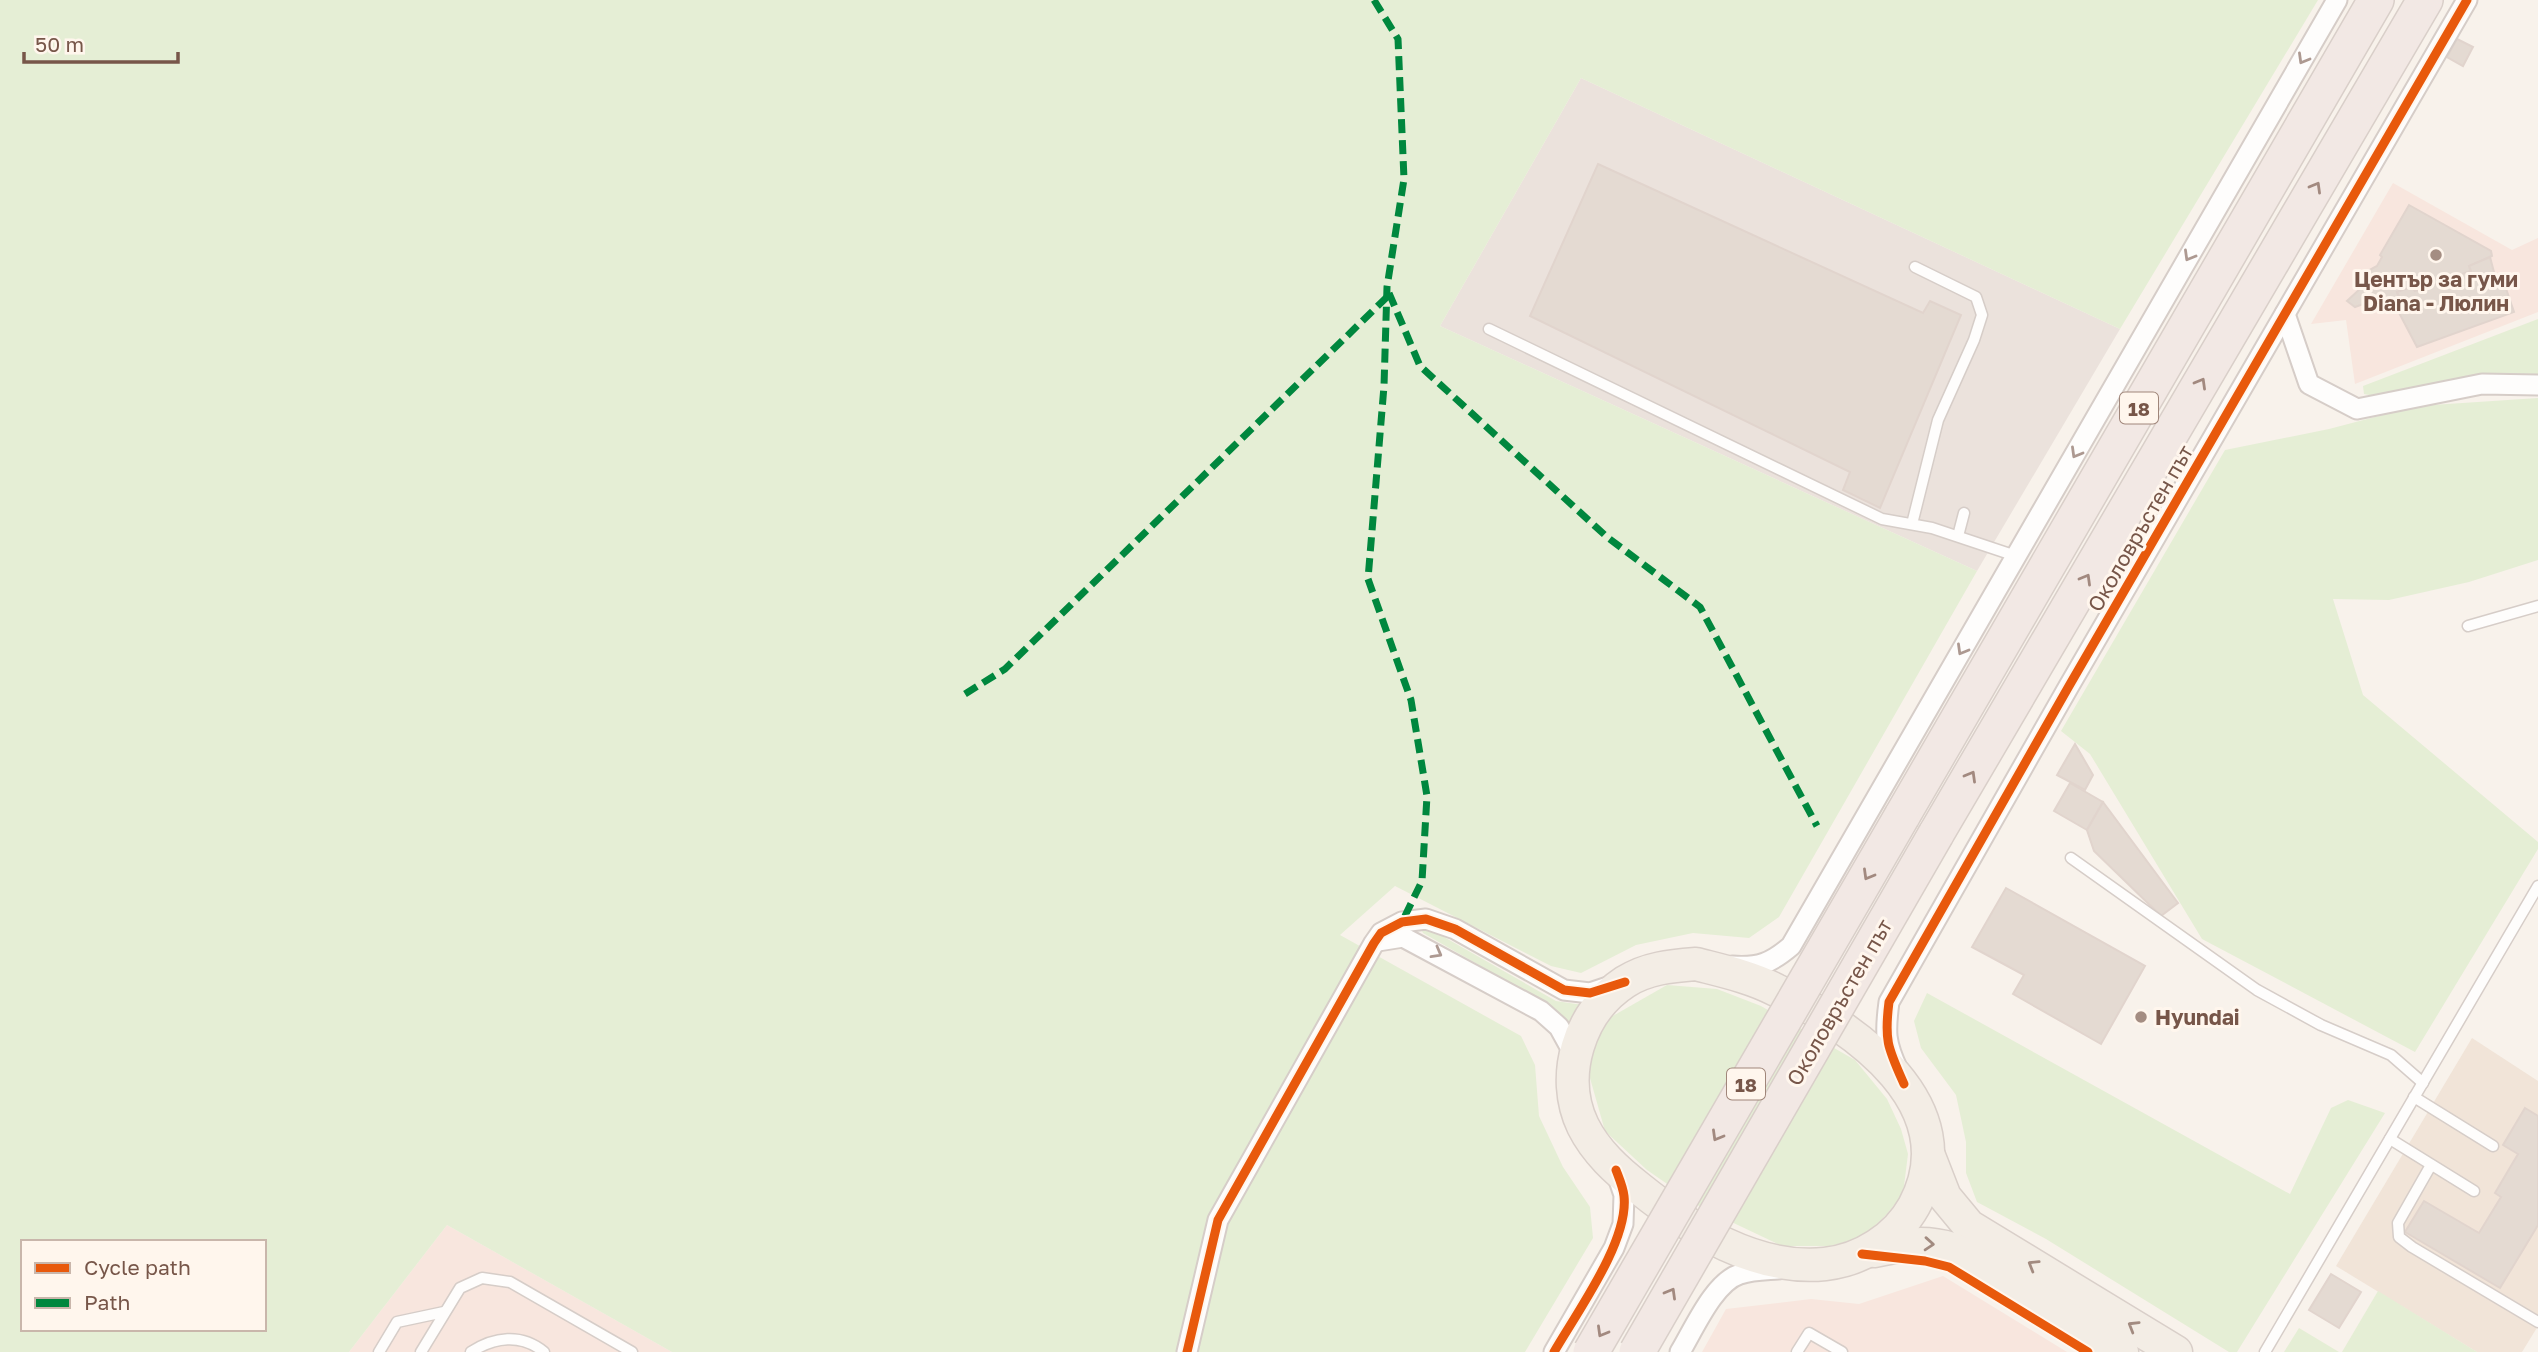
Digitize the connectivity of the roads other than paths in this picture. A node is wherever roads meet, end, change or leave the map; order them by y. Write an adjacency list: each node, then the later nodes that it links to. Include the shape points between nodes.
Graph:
1 (2337, 0): 12 (street, one-way to 12)
2 (2376, 0): 41 (highway, Околовръстен път / 18, one-way to 41, bridge)
3 (2425, 0): 42 (highway, Околовръстен път / 18, one-way to 3, bridge)
4 (2467, 0): 6 (street, Околовръстен път)
5 (1915, 267): 10 (lane, via 1976,297 1982,315 1938,420)
6 (2285, 314): 8 (street, via 2309,384 2357,409 2482,384); 22 (street, Околовръстен път, via 1889,1002 1885,1031)
7 (1489, 329): 10 (lane, via 1882,519)
8 (2538, 385)
9 (1964, 513): 11 (lane)
10 (1912, 524): 11 (lane)
11 (1958, 536): 12 (lane)
12 (2016, 556): 18 (street, one-way to 18, via 1791,946 1773,961 1744,967)
13 (2538, 606): 14 (lane)
14 (2468, 626)
15 (2071, 858): 21 (lane, via 2257,990 2321,1025 2391,1055)
16 (2538, 886): 21 (lane)
17 (1374, 943): 19 (street, via 1381,933 1402,922 1426,919 1455,929 1564,990 1590,993); 20 (street, one-way to 20, via 1404,937 1541,1010 1559,1027); 39 (street, via 1218,1220)
18 (1696, 964): 19 (main road, via 1657,967); 22 (main road, via 1738,975 1797,1000 1844,1029)
19 (1625, 982): 20 (main road, via 1597,1008)
20 (1575, 1056): 28 (main road, via 1575,1102 1583,1125)
21 (2423, 1083): 23 (lane)
22 (1904, 1084): 26 (main road, via 1925,1126)
23 (2414, 1097): 24 (lane); 25 (lane)
24 (2390, 1139): 27 (lane); 48 (lane)
25 (2493, 1146)
26 (1929, 1156): 30 (main road, via 1925,1184 1900,1227); 47 (main road, one-way to 26, via 1969,1226 1945,1197)
27 (2431, 1165): 29 (lane); 33 (lane, via 2398,1223 2399,1237)
28 (1616, 1170): 31 (main road, via 1695,1229 1756,1256); 40 (street, via 1624,1195 1623,1224)
29 (2474, 1191)
30 (1862, 1254): 31 (main road); 46 (main road, one-way to 46, via 1912,1244 1954,1248)
31 (1806, 1266): 43 (street, via 1750,1272 1728,1280)
32 (444, 1312): 34 (lane, via 397,1322); 35 (lane); 38 (lane, via 460,1288 482,1278 510,1282)
33 (2538, 1322)
34 (379, 1352)
35 (421, 1352)
36 (471, 1352): 37 (lane, via 502,1339 523,1340)
37 (544, 1352)
38 (632, 1352)
39 (1187, 1352)
40 (1554, 1352)
41 (1591, 1352)
42 (1636, 1352)
43 (1681, 1352)
44 (1797, 1352): 45 (lane, via 1809,1333)
45 (1842, 1352)
46 (2122, 1352)
47 (2176, 1352)
48 (2265, 1352)

